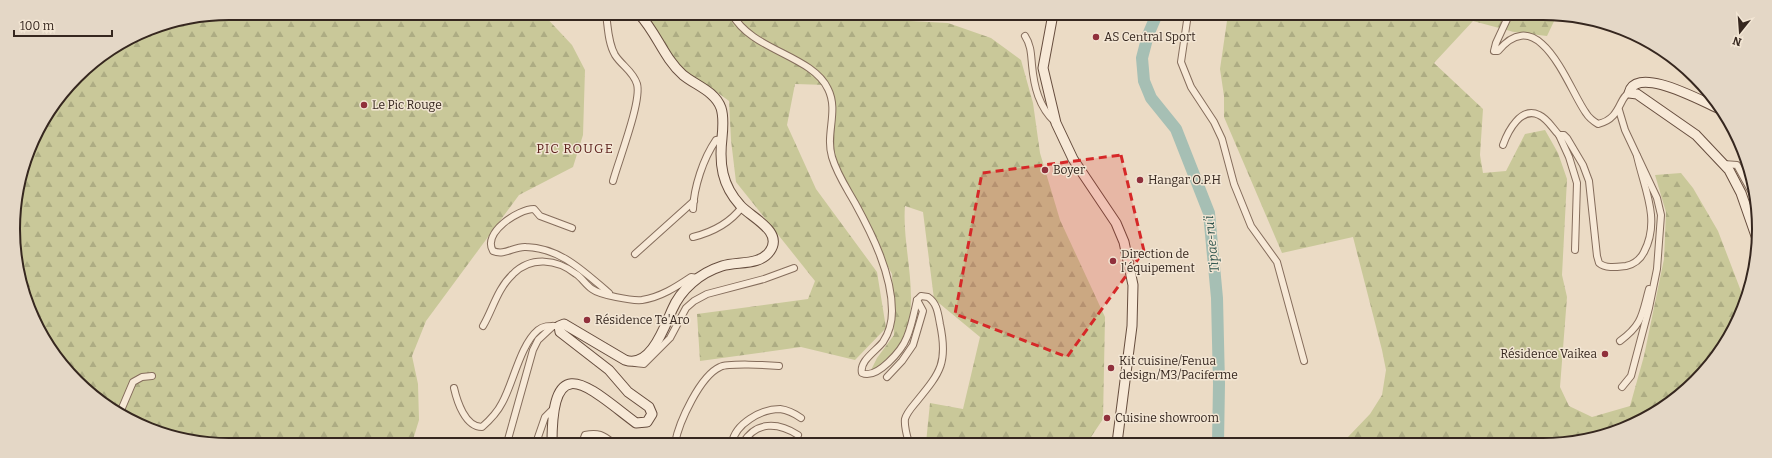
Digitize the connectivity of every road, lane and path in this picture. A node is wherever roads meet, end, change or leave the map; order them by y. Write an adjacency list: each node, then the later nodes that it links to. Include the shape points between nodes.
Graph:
1 (607, 20): 17 (street, via 615,55 633,75 638,87 631,120)
2 (644, 20): 13 (street, via 670,61 684,76 714,97 721,108)
3 (735, 20): 31 (street, via 749,34 811,71 823,81 831,95 831,155 836,172 876,247 884,268 892,308 892,321 888,331 883,341 864,362 862,373 871,374 878,371 898,352 907,338)
4 (1052, 20): 11 (street, via 1042,68)
5 (1187, 20): 36 (street, via 1181,62 1191,87 1222,139 1234,184 1251,226 1277,262)
6 (1507, 20): 10 (street, via 1494,51 1498,51 1516,36 1524,34 1537,38 1560,62 1581,105 1592,120 1598,124 1604,122)
7 (1025, 36): 11 (street, via 1030,44 1038,98 1045,112)
8 (1629, 93): 9 (street, via 1635,83 1652,82); 10 (street); 16 (street, via 1637,94 1696,135)
9 (1711, 105)
10 (1619, 110): 15 (street, via 1620,119)
11 (1056, 123): 55 (street, via 1073,159 1116,223 1124,242 1133,285 1134,304)
12 (1559, 135): 14 (street, via 1538,114 1530,113 1517,121 1507,133); 15 (street, via 1567,138 1589,181 1597,256 1599,263 1605,266 1634,264 1649,243 1651,212); 26 (street, via 1569,157 1576,183)
13 (722, 138): 19 (street, via 712,145 700,175); 20 (street, via 722,170 730,191)
14 (1503, 145)
15 (1637, 156): 25 (street, via 1657,198 1661,214)
16 (1724, 164): 18 (street, via 1737,166); 22 (street, via 1738,187)
17 (612, 181)
18 (1747, 183)
19 (694, 201): 21 (street); 27 (street)
20 (742, 207): 24 (street, via 736,215 718,228); 29 (street, via 770,232 773,246 769,252 753,261 723,266)
21 (693, 209)
22 (1752, 225)
23 (572, 228): 30 (street, via 540,216 534,209 529,209 503,223 490,244 493,251 498,253 525,247 550,250 578,266)
24 (694, 237)
25 (1660, 243): 34 (street, via 1657,246 1641,318 1635,330); 40 (street, via 1639,348 1631,376)
26 (1575, 250)
27 (635, 254)
28 (794, 268): 35 (street, via 707,294 694,301 686,308 670,338 655,355 644,364)
29 (698, 278): 30 (street, via 691,277 669,292 642,300 623,299); 35 (street, via 678,298 655,345 639,361)
30 (611, 295): 32 (street, via 592,289 577,274 544,260 525,265 511,276 493,303)
31 (917, 300): 39 (street, via 923,311 913,346); 54 (street, via 921,296 928,296 936,305 944,351 938,375 905,419)
32 (483, 326)
33 (556, 326): 35 (street, via 564,324); 41 (street, via 537,330 528,343 503,402 494,416 482,427 473,424 462,411); 42 (street, via 560,332 609,370 628,392 649,407 652,414 647,422 636,423 598,393 575,382 566,385); 46 (street, via 538,340)
34 (1620, 341)
35 (633, 362)
36 (1304, 362)
37 (779, 366): 51 (street, via 720,366 700,387 686,412)
38 (152, 376): 43 (street, via 142,377 133,382)
39 (887, 377)
40 (1622, 387)
41 (454, 388)
42 (553, 408): 47 (street, via 545,417); 48 (street)
43 (122, 409)
44 (801, 418): 52 (street, via 787,410 765,412 742,425)
45 (798, 434): 53 (street, via 787,428 767,426 750,433)
46 (508, 438)
47 (538, 438)
48 (552, 438)
49 (584, 438): 50 (street, via 585,435 593,433)
50 (606, 438)
51 (677, 438)
52 (733, 438)
53 (746, 438)
54 (908, 438)
55 (1118, 438)

